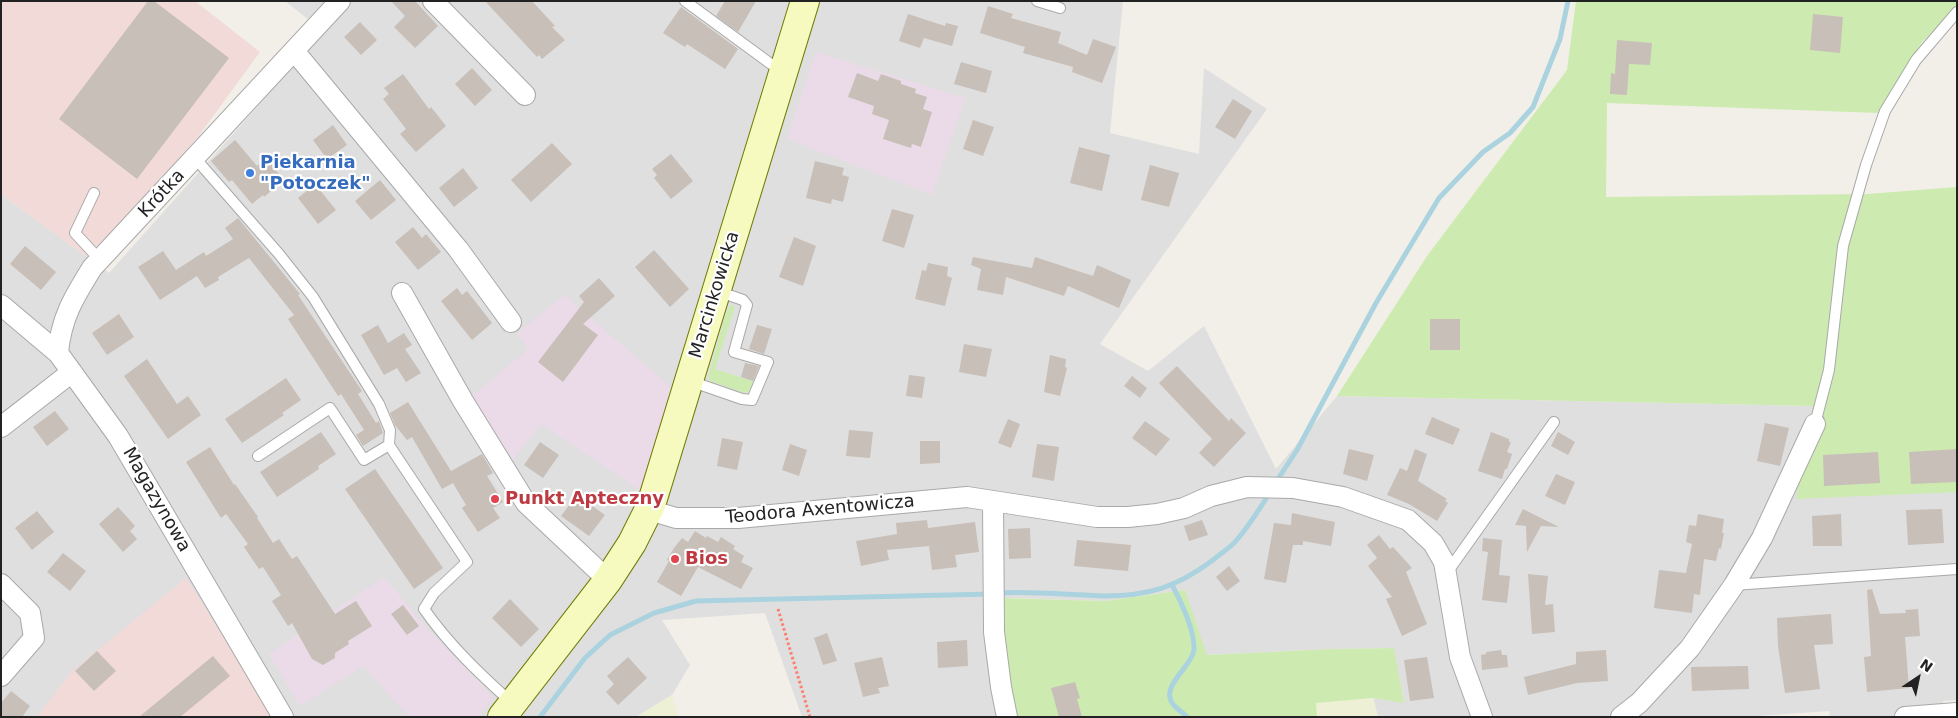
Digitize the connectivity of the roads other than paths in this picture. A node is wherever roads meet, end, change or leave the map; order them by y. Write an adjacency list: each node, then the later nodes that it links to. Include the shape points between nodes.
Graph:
1 (340, 1): 8 (street, Krótka)
2 (433, 1): 10 (street)
3 (685, 1): 9 (lane, via 771,64)
4 (805, 1): 9 (street, Marcinkowicka)
5 (1037, 1): 6 (lane)
6 (1060, 8)
7 (1957, 12): 22 (lane, via 1916,60 1885,112 1866,165 1843,246 1828,370)
8 (295, 52): 11 (street, Krótka); 17 (street, via 458,249)
9 (784, 68): 14 (street, Marcinkowicka)
10 (525, 95)
11 (195, 158): 13 (street, Krótka); 24 (lane, via 313,297 379,404 390,430)
12 (94, 193): 13 (lane, via 75,233)
13 (100, 260): 18 (street, Krótka, via 92,268 66,315)
14 (716, 291): 20 (street, Marcinkowicka); 20 (lane, via 743,300 747,305 734,352 768,362 752,400)
15 (402, 293): 30 (street, via 526,503)
16 (1, 305): 18 (street, Magazynowa)
17 (511, 322)
18 (58, 353): 19 (street, Magazynowa)
19 (72, 372): 23 (street); 36 (street, Magazynowa, via 118,436)
20 (689, 381): 27 (street, Marcinkowicka)
21 (1554, 422): 29 (lane)
22 (1814, 424): 32 (street, via 1762,538)
23 (1, 427)
24 (389, 445): 25 (lane, via 364,460 330,408); 34 (lane, via 466,562 434,593 424,609)
25 (258, 456)
26 (993, 502): 27 (street, Teodora Axentowicza, via 967,497 745,518 676,518); 29 (street, Teodora Axentowicza, via 1097,517 1128,516 1184,508 1247,486 1288,488 1343,497 1408,520 1433,543 1444,562); 37 (street, via 994,632)
27 (649, 510): 30 (street, Marcinkowicka)
28 (1957, 568): 32 (lane)
29 (1446, 574): 38 (street, Teodora Axentowicza, via 1460,657)
30 (608, 580): 34 (street, Marcinkowicka)
31 (1, 584): 33 (street, via 30,613 34,638)
32 (1734, 585): 39 (street, via 1690,648 1639,703)
33 (1, 676)
34 (507, 710)
35 (1957, 713): 40 (street)
36 (283, 717)
37 (1007, 717)
38 (1482, 717)
39 (1621, 717)
40 (1905, 717)

